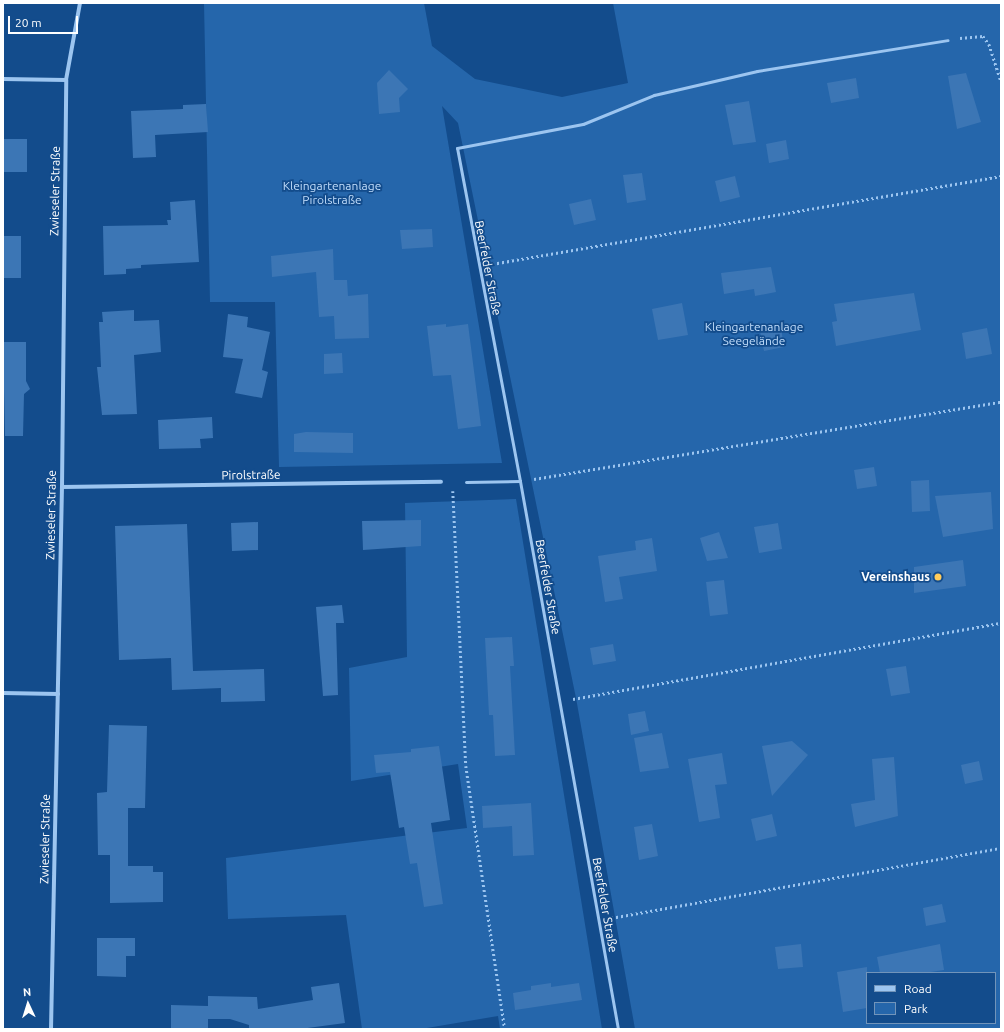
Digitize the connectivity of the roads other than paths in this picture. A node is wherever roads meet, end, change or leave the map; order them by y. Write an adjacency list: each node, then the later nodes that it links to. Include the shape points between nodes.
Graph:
1 (80, 3): 4 (street, Zwieseler Straße)
2 (948, 40): 5 (lane, Beerfelder Straße, via 757,71 654,95 583,124 457,148)
3 (3, 79): 4 (street)
4 (66, 80): 8 (street, Zwieseler Straße)
5 (520, 481): 7 (lane); 12 (lane, Beerfelder Straße)
6 (441, 482): 8 (street, Pirolstraße)
7 (466, 482)
8 (62, 487): 10 (street, Zwieseler Straße)
9 (3, 693): 10 (street)
10 (58, 694): 11 (street, Zwieseler Straße)
11 (51, 1029)
12 (618, 1029)

